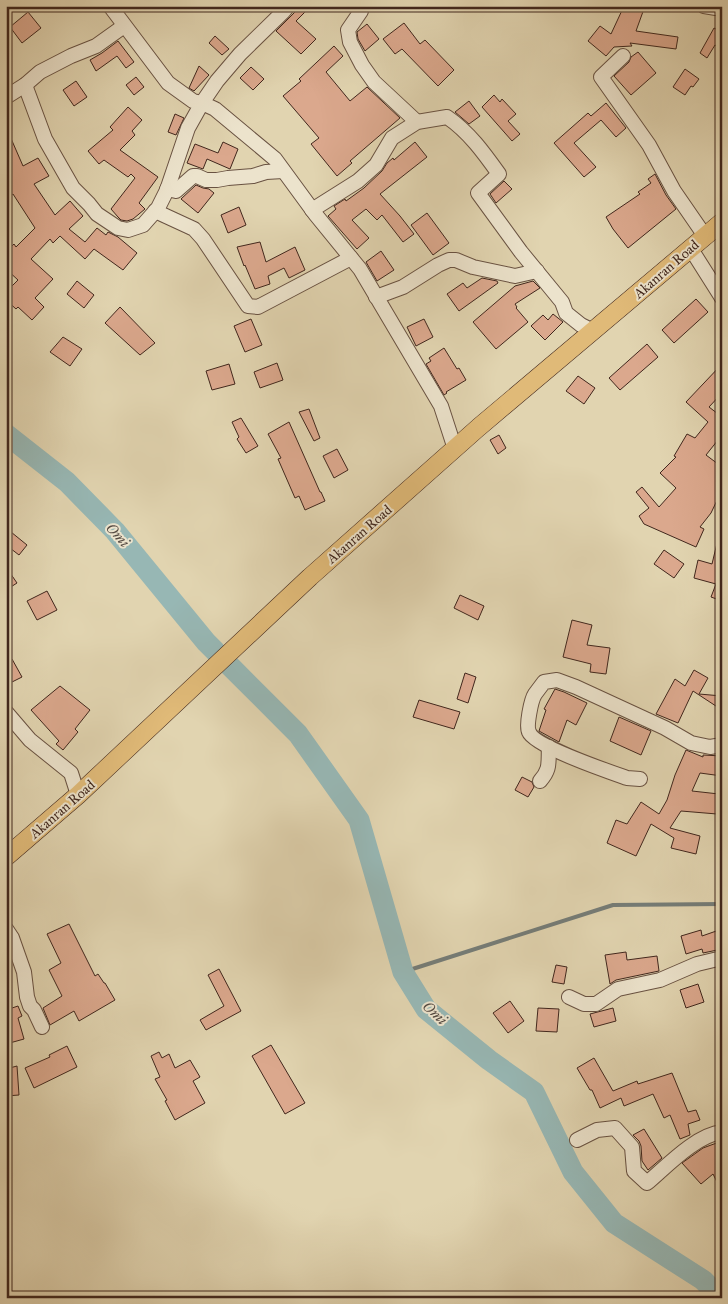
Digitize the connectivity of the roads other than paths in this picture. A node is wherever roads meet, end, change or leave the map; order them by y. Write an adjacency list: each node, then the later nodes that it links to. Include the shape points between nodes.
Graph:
1 (110, 6): 6 (street)
2 (288, 6): 10 (street, via 240,54)
3 (362, 6): 11 (street, via 348,30 350,42 374,82)
4 (704, 6): 5 (street)
5 (718, 6)
6 (124, 26): 8 (street, via 96,46 40,72); 10 (street, via 168,83)
7 (623, 56): 17 (street, via 601,77 649,145)
8 (25, 85): 9 (street); 15 (street, via 45,139 73,188 97,214 118,228 128,230 143,225)
9 (6, 98)
10 (202, 104): 12 (street, via 215,109 275,159); 13 (street, via 188,128)
11 (417, 122): 14 (street, via 392,138 376,165 364,176); 20 (street, via 447,117 480,147 499,174 478,193)
12 (284, 171): 13 (street, via 217,180 193,176 176,191); 14 (street)
13 (167, 189): 15 (street)
14 (312, 210): 19 (street)
15 (154, 211): 19 (street, via 194,229 248,306 258,307)
16 (722, 222): 17 (main road, Akanran Road)
17 (704, 236): 18 (main road, Akanran Road)
18 (691, 248): 22 (street); 23 (main road, Akanran Road)
19 (351, 258): 21 (street)
20 (537, 271): 21 (street, via 515,276 450,260 403,287); 23 (street, via 562,302 566,313)
21 (376, 297): 24 (street, via 441,406)
22 (722, 298)
23 (593, 331): 24 (main road, Akanran Road)
24 (456, 448): 30 (main road, Akanran Road, via 310,577)
25 (6, 712): 30 (street, via 30,740 71,773)
26 (722, 745): 27 (street, via 710,747 691,743 665,728 557,680 544,682 534,696 528,725 529,733)
27 (549, 747): 28 (street, via 627,778); 29 (street, via 549,764)
28 (640, 779)
29 (540, 781)
30 (78, 796): 31 (main road, Akanran Road)
31 (6, 857)
32 (6, 929): 35 (street, via 24,972 26,997)
33 (722, 958): 34 (street, via 697,964 660,980 618,989 596,1004 584,1004)
34 (569, 997)
35 (42, 1028)
36 (722, 1132): 37 (street, via 692,1145 647,1183 634,1171 632,1147 615,1128 597,1130)
37 (577, 1140)

